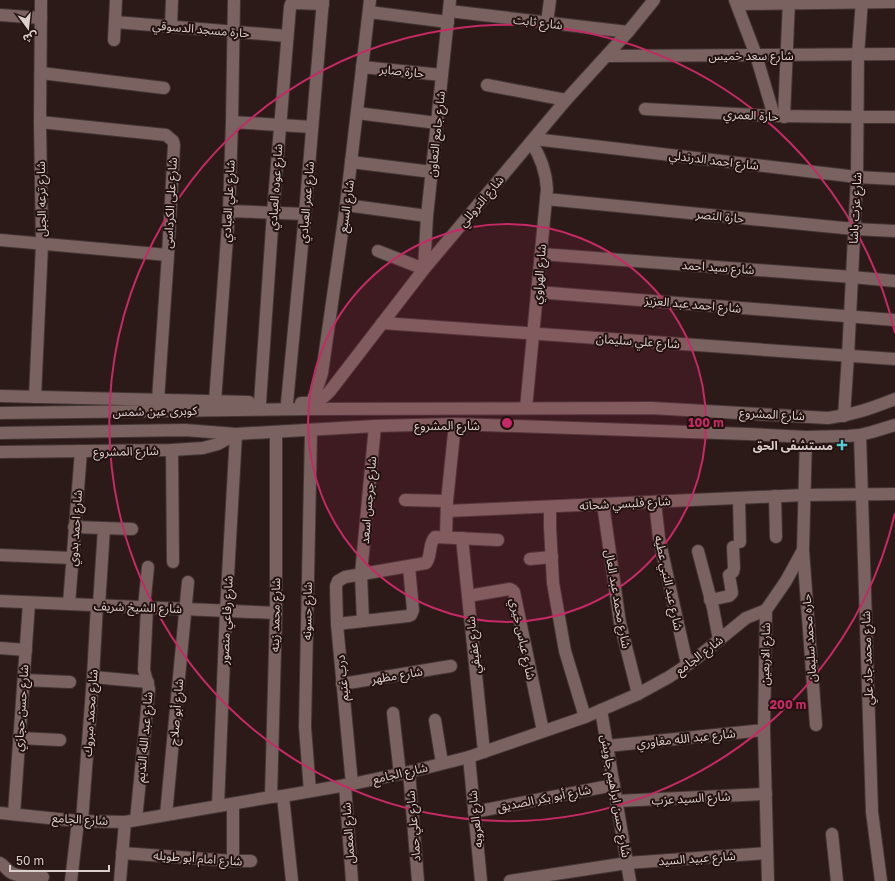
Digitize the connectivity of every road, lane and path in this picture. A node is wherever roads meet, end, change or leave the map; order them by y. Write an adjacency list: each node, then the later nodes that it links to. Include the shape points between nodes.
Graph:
1 (41, 0): 15 (street, شارع ترعه الجبل)
2 (116, 0): 16 (street)
3 (172, 0): 18 (street)
4 (234, 0): 19 (street, شارع علي العبادي)
5 (550, 0): 17 (street)
6 (654, 0): 20 (street, شارع التروللي)
7 (862, 1): 10 (street); 11 (street); 26 (street, شارع عزت باشا)
8 (323, 2): 21 (street, شارع عوده العبادي, via 291,4); 43 (street, شارع عمر العبادي)
9 (736, 2): 10 (street); 24 (street)
10 (789, 2): 25 (street)
11 (895, 2)
12 (370, 6): 13 (street, شارع ثابت); 28 (street, شارع السبع)
13 (449, 11): 17 (street, شارع ثابت); 30 (street, شارع جامع التعاون)
14 (0, 16): 15 (street)
15 (41, 18): 29 (street, شارع ترعه الجبل)
16 (115, 22): 18 (street, حارة مسجد الدسوقي); 22 (street)
17 (547, 23): 20 (street, شارع ثابت)
18 (171, 26): 19 (street, حارة مسجد الدسوقي)
19 (234, 32): 21 (street, حارة مسجد الدسوقي); 40 (street, شارع علي العبادي)
20 (628, 32): 27 (street, شارع التروللي)
21 (287, 36): 42 (street, شارع عوده العبادي)
22 (114, 40)
23 (895, 54): 26 (street, شارع سعد خميس)
24 (756, 55): 25 (street, شارع سعد خميس); 27 (street, شارع سعد خميس); 36 (street)
25 (787, 55): 26 (street, شارع سعد خميس); 36 (street)
26 (858, 55): 38 (street, شارع عزت باشا)
27 (607, 56): 33 (street, شارع التروللي)
28 (362, 67): 30 (street, حارة صابر); 35 (street, شارع السبع)
29 (40, 74): 32 (street); 39 (street, شارع ترعه الجبل)
30 (442, 75): 41 (street, شارع جامع التعاون)
31 (487, 85): 33 (street)
32 (164, 88)
33 (566, 100): 44 (street, شارع التروللي)
34 (645, 109): 36 (street, حارة العمري)
35 (357, 112): 41 (street); 45 (street, شارع السبع)
36 (779, 116): 38 (street, حارة العمري)
37 (895, 117): 38 (street, حارة العمري)
38 (857, 118): 47 (street, شارع عزت باشا)
39 (40, 122): 58 (street, شارع ترعه الجبل); 61 (street, شارع على الكرداسى, via 166,135 173,141)
40 (232, 122): 42 (street); 51 (street, شارع علي العبادي)
41 (437, 123): 46 (street, شارع جامع التعاون)
42 (280, 125): 43 (street); 52 (street, شارع عوده العبادي)
43 (312, 128): 53 (street, شارع عمر العبادي)
44 (532, 140): 47 (street, شارع احمد الدرندلي); 49 (street, شارع الهراوي, via 544,168); 62 (street, شارع التروللي)
45 (351, 162): 46 (street); 50 (street, شارع السبع)
46 (432, 172): 54 (street, شارع جامع التعاون)
47 (857, 177): 48 (street, شارع احمد الدرندلي); 55 (street, شارع عزت باشا)
48 (895, 179)
49 (546, 199): 55 (street, حارة النصر); 60 (street, شارع الهراوي)
50 (346, 205): 54 (street); 79 (street, شارع السبع, via 322,373)
51 (229, 211): 52 (street); 78 (street, شارع علي العبادي)
52 (273, 213): 53 (street); 76 (street, شارع عوده العبادي)
53 (305, 214): 77 (street, شارع عمر العبادي)
54 (427, 216): 62 (street, شارع جامع التعاون)
55 (854, 229): 56 (street, حارة النصر); 63 (street, شارع عزت باشا)
56 (895, 232)
57 (0, 240): 58 (street)
58 (42, 244): 61 (street); 73 (street, شارع ترعه الجبل)
59 (378, 251): 62 (street)
60 (541, 254): 63 (street, شارع سيد احمد); 65 (street, شارع الهراوي)
61 (168, 255): 75 (street, شارع على الكرداسى)
62 (424, 269): 68 (street, شارع التروللي)
63 (852, 277): 64 (street, شارع سيد احمد); 66 (street, شارع عزت باشا)
64 (895, 281)
65 (537, 292): 66 (street, شارع احمد عبد العزيز); 69 (street, شارع الهراوي)
66 (850, 316): 67 (street, شارع احمد عبد العزيز); 70 (street, شارع عزت باشا)
67 (895, 320)
68 (382, 323): 69 (street, شارع علي سليمان); 79 (street, شارع التروللي, via 330,391)
69 (533, 334): 70 (street, شارع علي سليمان); 80 (street, شارع الهراوي)
70 (848, 356): 71 (street, شارع علي سليمان); 82 (street, شارع عزت باشا)
71 (895, 359)
72 (0, 396): 73 (street, شارع المشروع)
73 (35, 397): 75 (street, شارع المشروع)
74 (895, 399): 82 (street, شارع المشروع)
75 (158, 400): 78 (street, شارع المشروع)
76 (260, 403): 77 (street, شارع المشروع); 78 (street, شارع المشروع)
77 (287, 403): 79 (street, شارع المشروع)
78 (217, 406): 79 (street, كوبرى عين شمس); 81 (street, كوبرى عين شمس)
79 (311, 406): 80 (street, شارع المشروع)
80 (526, 408): 82 (street, شارع المشروع, via 651,408 828,418)
81 (0, 413)
82 (844, 416)
83 (455, 424): 85 (street, شارع المشروع); 91 (street, شارع المشروع); 103 (street)
84 (895, 425): 90 (street, شارع المشروع)
85 (375, 426): 86 (street, شارع المشروع); 121 (street, شارع جرجس اسعد)
86 (311, 430): 87 (street, شارع المشروع); 163 (street, شارع حسونه, via 305,727)
87 (276, 432): 89 (street, شارع المشروع); 133 (street, شارع محمد زينه)
88 (0, 433): 89 (street, كوبرى عين شمس, via 186,430)
89 (236, 434): 92 (street, شارع المشروع, via 218,444 203,448); 132 (street, شارع رفاعي منصور)
90 (860, 435): 91 (street, شارع المشروع); 95 (street, شارع محمد جاد علي)
91 (806, 437): 97 (street, شارع الاربعين)
92 (172, 450): 94 (street, شارع المشروع); 118 (street)
93 (0, 452): 94 (street, شارع المشروع)
94 (81, 452): 105 (street, شارع احمد بدوي)
95 (863, 494): 96 (street, شارع فلبسي شحاته); 97 (street, شارع فلبسي شحاته); 193 (street, شارع محمد جاد علي, via 872,812)
96 (895, 494)
97 (804, 495): 98 (street, شارع فلبسي شحاته); 112 (street, شارع الاربعين)
98 (775, 496): 99 (street, شارع فلبسي شحاته); 109 (street)
99 (739, 498): 101 (street, شارع فلبسي شحاته); 124 (street, via 734,568 729,575 732,594)
100 (405, 500): 103 (street, شارع فلبسي شحاته)
101 (655, 502): 102 (street, شارع فلبسي شحاته); 139 (street, شارع عبد النبي عطيه, via 659,538)
102 (603, 504): 104 (street, شارع فلبسي شحاته); 146 (street, شارع محمد عبد العال, via 620,623)
103 (447, 506): 104 (street, شارع فلبسي شحاته); 108 (street)
104 (550, 507): 115 (street)
105 (74, 527): 106 (street); 116 (street, شارع احمد بدوي)
106 (104, 528): 107 (street); 128 (street, شارع محمد مبروك)
107 (132, 530)
108 (446, 537): 110 (street); 120 (street, via 432,540 426,563)
109 (776, 537)
110 (462, 538): 111 (street); 123 (street, شارع عفيفي)
111 (498, 540)
112 (802, 550): 131 (street, شارع الاربعين, via 786,581); 151 (street, حاره محمد سليمان)
113 (698, 551): 124 (street)
114 (0, 555): 116 (street)
115 (552, 556): 117 (street); 149 (street, via 553,583 565,650)
116 (72, 558): 127 (street, شارع احمد بدوي)
117 (530, 559)
118 (172, 562)
119 (148, 567): 129 (street, شارع عبد الله النديم)
120 (409, 567): 121 (street); 134 (street, via 413,610 411,615)
121 (361, 574): 134 (street, شارع جرجس اسعد); 135 (street, درب غنيم, via 338,581)
122 (188, 582): 130 (street, شارع أبو صلاح)
123 (468, 596): 153 (street, شارع عباس خيري, via 510,589 514,592); 157 (street, شارع عفيفي)
124 (710, 600): 136 (street)
125 (0, 601): 126 (street, شارع الشيخ شريف)
126 (29, 603): 127 (street, شارع الشيخ شريف); 138 (street, شارع حسن حجازي)
127 (69, 604): 128 (street, شارع الشيخ شريف)
128 (98, 605): 129 (street, شارع الشيخ شريف); 141 (street, شارع محمد مبروك)
129 (146, 607): 130 (street, شارع الشيخ شريف); 144 (street, شارع عبد الله النديم, via 144,670)
130 (186, 609): 132 (street, شارع الشيخ شريف); 172 (street, شارع أبو صلاح)
131 (766, 610): 136 (street, شارع الجامع, via 746,618); 152 (street, شارع الاربعين)
132 (226, 611): 133 (street, شارع الشيخ شريف); 168 (street, شارع رفاعي منصور)
133 (276, 613): 165 (street, شارع محمد زينه)
134 (363, 621): 135 (street)
135 (337, 624): 145 (street, درب غنيم)
136 (719, 640): 139 (street, شارع الجامع)
137 (0, 648): 138 (street)
138 (26, 650): 142 (street, شارع حسن حجازي)
139 (687, 664): 146 (street, شارع الجامع)
140 (451, 666): 145 (street, شارع مظهر)
141 (94, 677): 144 (street); 173 (street, شارع محمد مبروك)
142 (24, 680): 143 (street); 154 (street, شارع حسن حجازي)
143 (70, 682)
144 (148, 682): 174 (street, شارع عبد الله النديم)
145 (342, 684): 161 (street, درب غنيم)
146 (638, 694): 147 (street, شارع الجامع)
147 (601, 710): 149 (street, شارع الجامع); 156 (street, شارع حسن ابراهيم جاويش)
148 (393, 713): 160 (street, شارع علي حماد)
149 (584, 717): 153 (street, شارع الجامع)
150 (435, 720): 159 (street)
151 (816, 725)
152 (764, 730): 156 (street, شارع عبد الله مغاوري); 164 (street, شارع الاربعين)
153 (543, 731): 157 (street, شارع الجامع)
154 (19, 738): 155 (street); 171 (street, شارع حسن حجازي)
155 (60, 740)
156 (607, 746): 162 (street, شارع حسن ابراهيم جاويش)
157 (484, 752): 158 (street, شارع الجامع)
158 (469, 757): 159 (street, شارع الجامع); 169 (street, شارع العروبه)
159 (442, 764): 160 (street, شارع الجامع)
160 (405, 773): 161 (street, شارع الجامع); 187 (street, شارع علي حماد)
161 (348, 784): 163 (street, شارع الجامع); 186 (street, شارع المعمل)
162 (614, 785): 166 (street, شارع حسن ابراهيم جاويش); 169 (street, شارع أبو بكر الصديق)
163 (310, 791): 165 (street, شارع الجامع)
164 (766, 794): 166 (street, شارع السيد عزب); 177 (street, شارع الاربعين)
165 (277, 797): 167 (street, شارع الجامع); 185 (street, شارع محمد زينه)
166 (617, 801): 181 (street, شارع حسن ابراهيم جاويش)
167 (233, 804): 168 (street, شارع الجامع); 178 (street)
168 (218, 806): 172 (street, شارع الجامع)
169 (474, 812): 188 (street, شارع العروبه)
170 (0, 813): 171 (street, شارع الجامع)
171 (14, 814): 173 (street, شارع الجامع)
172 (166, 816): 174 (street, شارع الجامع)
173 (80, 821): 174 (street, شارع الجامع); 183 (street, شارع محمد مبروك)
174 (130, 821): 176 (street, شارع عبد الله النديم)
175 (832, 834): 192 (street)
176 (122, 853): 178 (street, شارع امام أبو طويله); 184 (street, شارع عبد الله النديم)
177 (767, 853): 181 (street, شارع عبيد السيد); 191 (street, شارع الاربعين)
178 (233, 861): 179 (street, شارع امام أبو طويله)
179 (251, 861)
180 (0, 863): 182 (street, via 17,875)
181 (627, 863): 189 (street, شارع عبيد السيد); 190 (street, شارع حسن ابراهيم جاويش)
182 (43, 877)
183 (71, 881)
184 (120, 881)
185 (292, 881)
186 (352, 881)
187 (418, 881)
188 (481, 881)
189 (510, 881)
190 (630, 881)
191 (768, 881)
192 (837, 881)
193 (881, 881)

